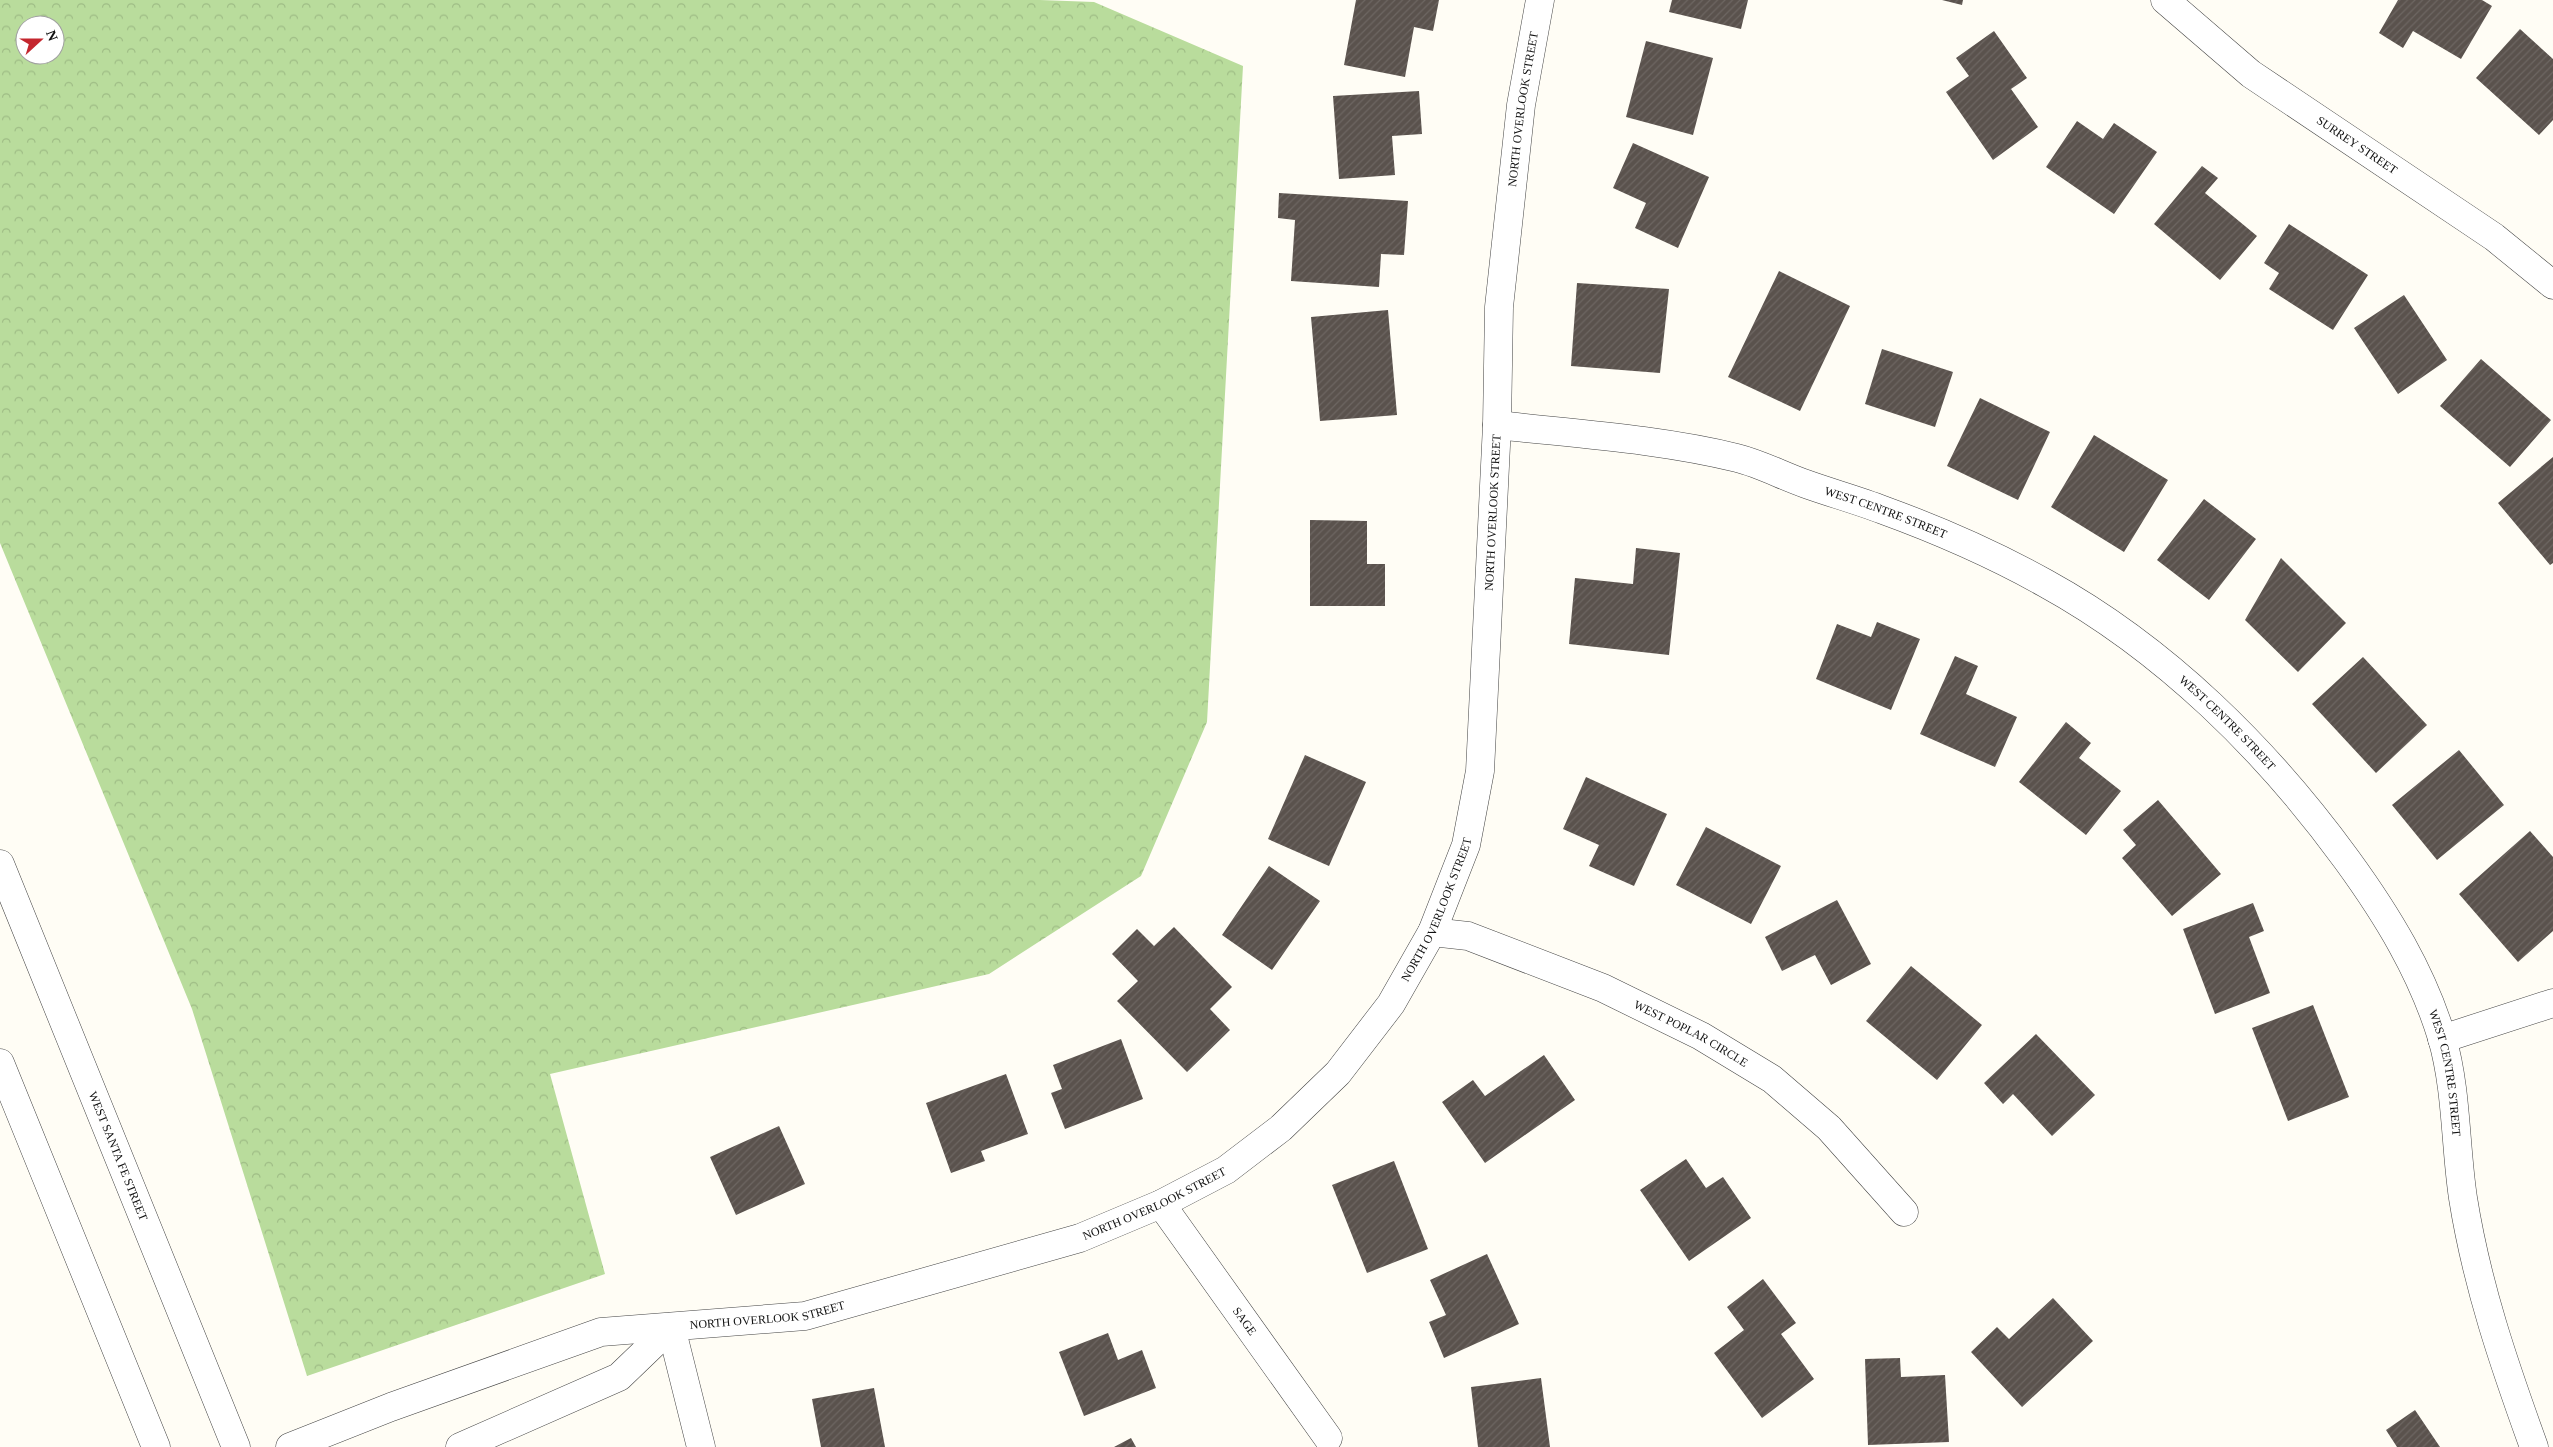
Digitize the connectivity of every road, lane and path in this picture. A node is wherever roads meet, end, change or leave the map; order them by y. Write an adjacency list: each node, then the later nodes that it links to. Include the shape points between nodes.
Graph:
1 (1540, 0): 4 (street, NORTH OVERLOOK STREET, via 1521,105 1499,308)
2 (2165, 0): 3 (street, SURREY STREET, via 2251,74 2494,237)
3 (2553, 285)
4 (1497, 425): 6 (street, NORTH OVERLOOK STREET, via 1480,770 1466,845); 8 (street, WEST CENTRE STREET, via 1654,443 1740,459 1963,541 2055,589 2120,631 2188,684 2258,751 2323,827 2379,905 2412,960)
5 (0, 864): 15 (street, WEST SANTA FE STREET)
6 (1432, 932): 10 (street, NORTH OVERLOOK STREET, via 1390,1004 1338,1073 1281,1128 1226,1170); 11 (street, WEST POPLAR CIRCLE, via 1477,939 1603,988 1701,1036 1772,1079 1829,1128)
7 (2553, 1002): 8 (street)
8 (2442, 1039): 19 (street, WEST CENTRE STREET, via 2457,1113 2463,1194 2477,1274 2493,1333)
9 (0, 1063): 14 (street)
10 (1161, 1204): 12 (street, NORTH OVERLOOK STREET, via 1080,1238 806,1316); 13 (street, SAGE)
11 (1904, 1212)
12 (672, 1327): 16 (street, NORTH OVERLOOK STREET, via 601,1332 391,1406); 17 (street, NORTH OVERLOOK STREET, via 619,1377); 18 (street)
13 (1328, 1438)
14 (156, 1447)
15 (236, 1447)
16 (290, 1447)
17 (460, 1447)
18 (701, 1447)
19 (2534, 1447)

